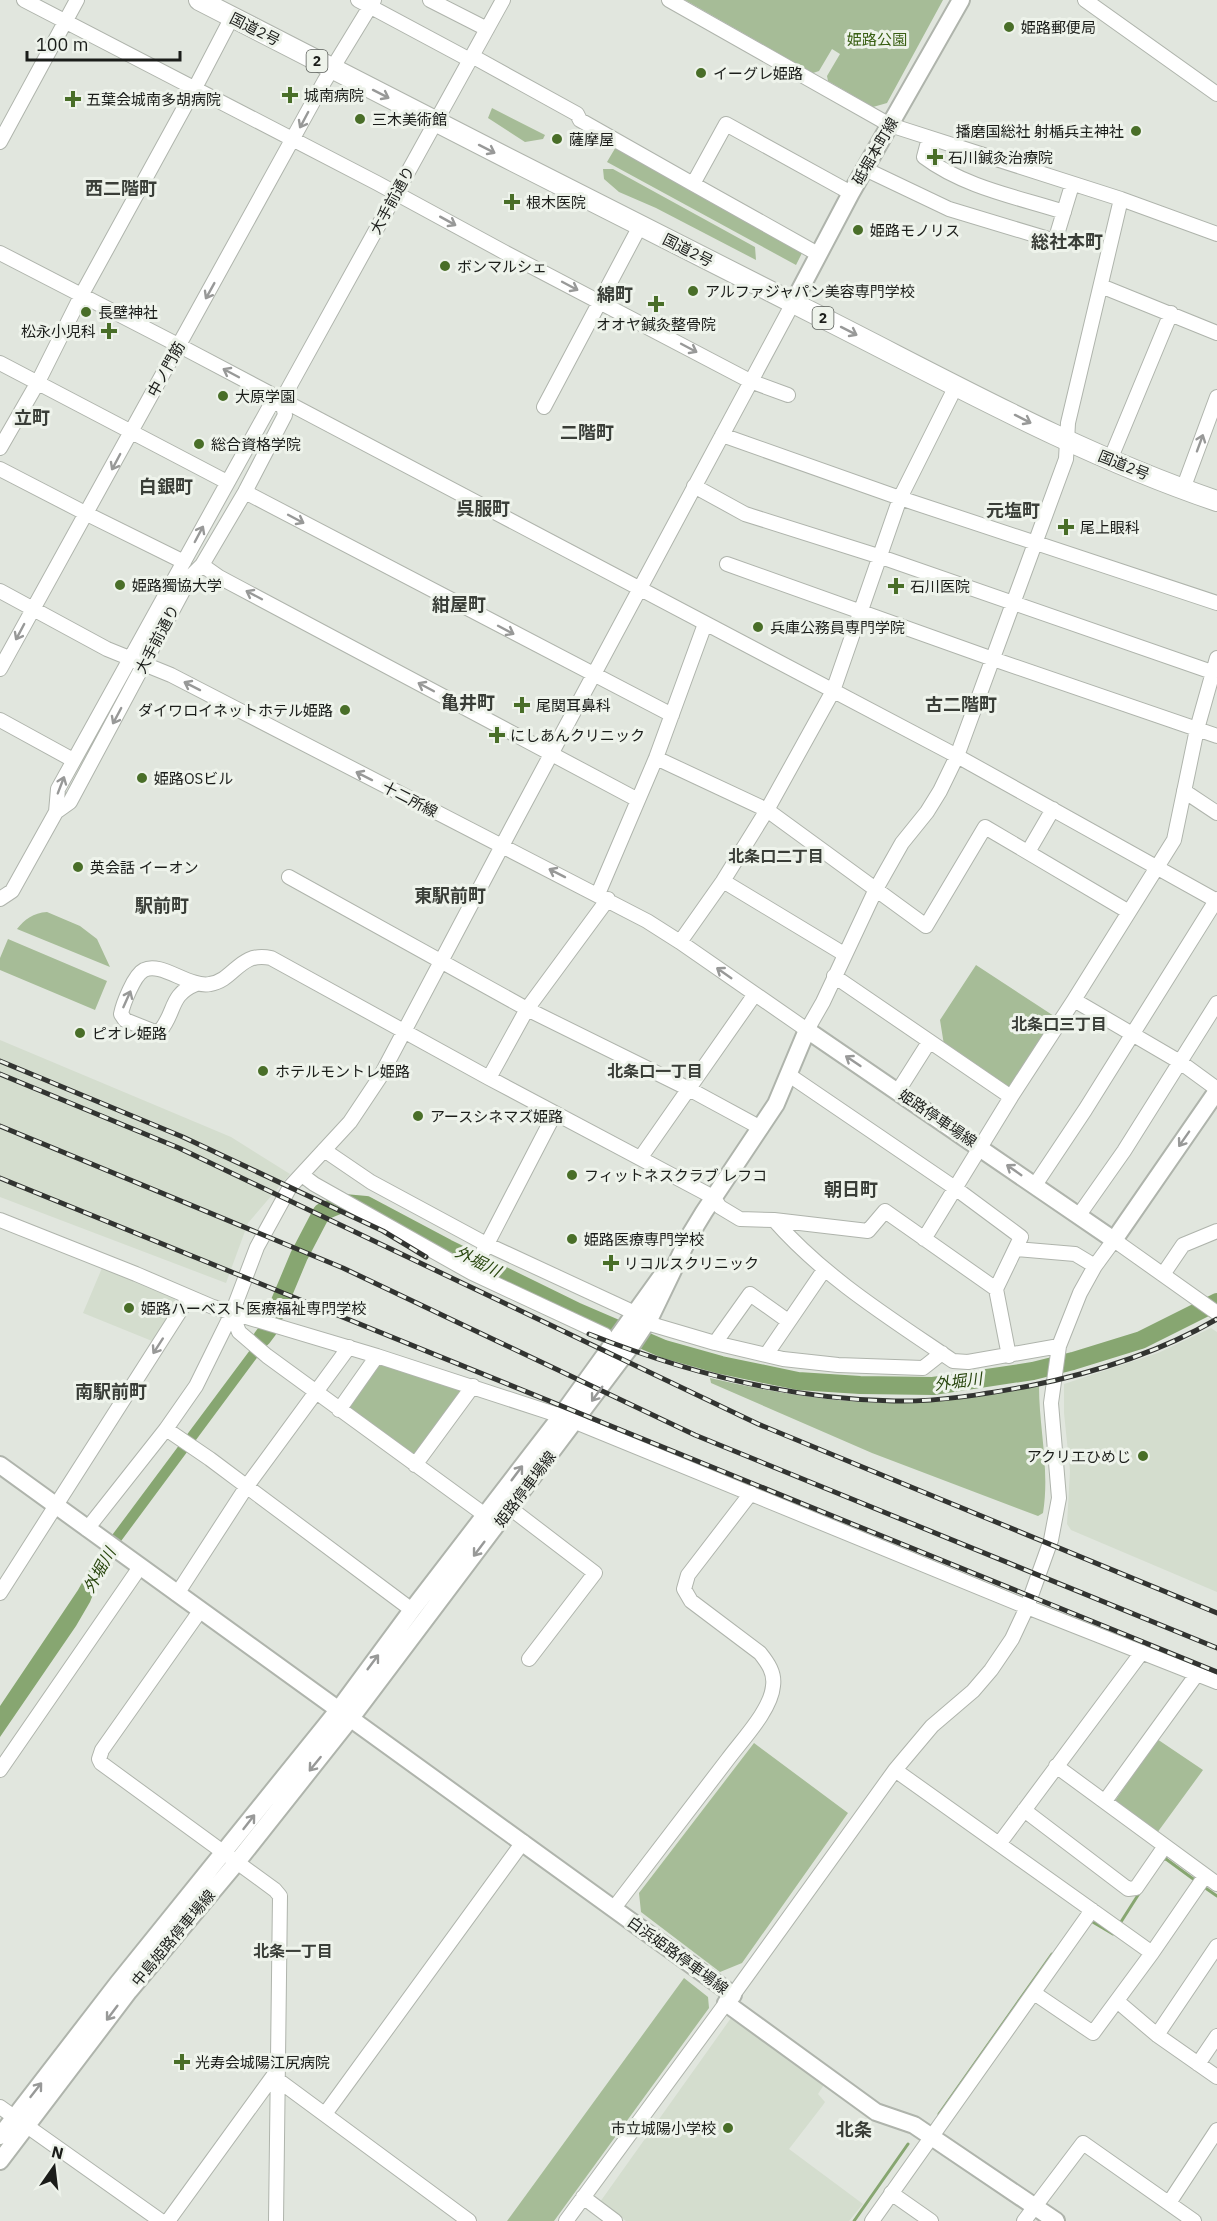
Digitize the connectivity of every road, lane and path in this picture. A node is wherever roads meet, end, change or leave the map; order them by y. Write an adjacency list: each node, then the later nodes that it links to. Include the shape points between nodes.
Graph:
1 (24, 0): 11 (street)
2 (77, 0): 11 (street)
3 (430, 0): 12 (street)
4 (503, 0): 12 (street, 大手前通り)
5 (669, 0): 19 (street)
6 (962, 0): 19 (main road, 砥堀本町線)
7 (1085, 0): 16 (street)
8 (208, 2): 10 (highway, 国道2号 / 2)
9 (368, 2): 13 (street); 14 (street, 中ノ門筋)
10 (232, 17): 14 (highway, 国道2号 / 2); 15 (street)
11 (65, 22): 15 (street); 17 (street)
12 (487, 29): 13 (street, 大手前通り)
13 (471, 58): 18 (street, 大手前通り); 24 (street, via 577,114 580,120)
14 (332, 69): 18 (highway, 国道2号 / 2, one-way to 18); 21 (street, 中ノ門筋, one-way to 21)
15 (195, 88): 21 (street); 35 (street)
16 (1217, 94)
17 (4, 123): 22 (street)
18 (435, 123): 26 (street, 大手前通り); 30 (highway, 国道2号 / 2, one-way to 30)
19 (890, 125): 20 (street); 23 (main road, 砥堀本町線)
20 (929, 138): 25 (street); 29 (street, via 924,157 942,170)
21 (293, 140): 26 (street); 40 (street, 中ノ門筋, one-way to 40)
22 (0, 142)
23 (865, 169): 27 (main road, 砥堀本町線); 29 (street, via 949,208 1055,241)
24 (693, 183): 27 (street, via 726,124); 33 (street)
25 (1072, 185): 28 (street); 29 (street)
26 (396, 193): 36 (street, one-way to 36); 47 (street, 大手前通り)
27 (851, 193): 33 (main road, 砥堀本町線)
28 (1120, 199): 31 (street); 34 (street)
29 (1064, 212)
30 (640, 226): 36 (street); 37 (highway, 国道2号 / 2)
31 (1217, 234)
32 (0, 253): 35 (street)
33 (818, 254): 37 (main road, 砥堀本町線)
34 (1101, 286): 38 (street); 51 (street, via 1068,423)
35 (81, 294): 40 (street); 43 (street)
36 (599, 302): 42 (street, one-way to 42); 48 (street)
37 (792, 303): 42 (street); 44 (highway, 国道2号 / 2, one-way to 44)
38 (1171, 313): 39 (street); 53 (street)
39 (1217, 333)
40 (180, 346): 47 (street, one-way to 40); 49 (street, 中ノ門筋)
41 (0, 363): 43 (street)
42 (750, 381): 45 (street); 50 (street)
43 (38, 382): 49 (street); 52 (street)
44 (956, 386): 51 (highway, 国道2号 / 2, one-way to 51); 59 (street)
45 (788, 395)
46 (1217, 397): 57 (street, one-way to 46)
47 (282, 400): 55 (street, 大手前通り, via 270,406); 58 (street, 大手前通り, via 285,415); 67 (street)
48 (544, 407)
49 (132, 432): 55 (street); 61 (street, 中ノ門筋, one-way to 61)
50 (722, 435): 56 (street); 59 (street)
51 (1067, 442): 53 (highway, 国道2号 / 2); 62 (street, via 1066,459)
52 (0, 448)
53 (1110, 460): 57 (highway, 国道2号 / 2)
54 (0, 469): 61 (street)
55 (227, 482): 64 (street, 大手前通り, one-way to 55)
56 (694, 486): 63 (street, via 745,514); 67 (street)
57 (1183, 489): 60 (highway, 国道2号 / 2)
58 (245, 492): 66 (street, 大手前通り); 80 (street, one-way to 80)
59 (900, 498): 62 (street); 63 (street)
60 (1217, 501)
61 (87, 514): 64 (street); 71 (street, 中ノ門筋)
62 (1036, 542): 69 (street); 70 (street)
63 (881, 557): 69 (street); 72 (street)
64 (184, 562): 75 (street, 大手前通り)
65 (727, 564): 72 (street)
66 (202, 566): 77 (street, 大手前通り, via 191,576); 86 (street, one-way to 66)
67 (639, 589): 73 (street); 80 (street)
68 (0, 591): 71 (street, 十二所線)
69 (1013, 603): 76 (street); 79 (street)
70 (1217, 603)
71 (33, 609): 75 (street, 十二所線); 78 (street, 中ノ門筋, one-way to 78)
72 (862, 611): 76 (street); 81 (street)
73 (705, 624): 81 (street); 82 (street)
74 (1217, 658): 79 (street)
75 (129, 659): 77 (street, 十二所線); 89 (street, 大手前通り)
76 (993, 659): 84 (street); 87 (street)
77 (144, 664): 94 (street, 大手前通り, one-way to 94, via 70,802); 96 (street, 十二所線, one-way to 77)
78 (0, 669)
79 (1212, 672): 84 (street)
80 (594, 676): 82 (street); 86 (street)
81 (833, 691): 87 (street); 93 (street)
82 (672, 715): 88 (street)
83 (0, 720): 89 (street)
84 (1197, 729): 85 (street); 90 (street)
85 (1217, 736)
86 (552, 753): 91 (street); 96 (street)
87 (957, 756): 92 (street); 101 (street, via 940,791 902,843)
88 (656, 758): 91 (street); 93 (street)
89 (73, 760): 94 (street, 大手前通り, one-way to 89, via 58,789)
90 (1184, 791): 95 (street); 98 (street, via 1173,840)
91 (638, 800): 102 (street)
92 (1053, 809): 97 (street); 98 (street)
93 (768, 810): 100 (street); 101 (street)
94 (56, 812): 103 (street, 大手前通り, via 12,891)
95 (1217, 813)
96 (502, 846): 102 (street, 十二所線, one-way to 96); 108 (street)
97 (1029, 852): 101 (street, via 985,827 926,926); 105 (street)
98 (1157, 867): 104 (street); 105 (street)
99 (289, 877): 108 (street)
100 (723, 880): 106 (street); 107 (street)
101 (876, 889): 107 (street)
102 (603, 897): 106 (street, 十二所線); 114 (street)
103 (0, 899)
104 (1217, 900): 117 (street)
105 (1129, 912): 112 (street)
106 (680, 942): 111 (street, 十二所線, one-way to 106)
107 (844, 954): 109 (street)
108 (441, 961): 114 (street); 116 (street)
109 (834, 976): 115 (street); 118 (street)
110 (196, 984): 110 (street, one-way to 110, via 178,995 160,1031 125,1020 121,1014 138,975 145,969 155,968); 116 (street, via 217,982 253,957 266,957)
111 (755, 994): 115 (street, 十二所線); 122 (street)
112 (1074, 1000): 117 (street); 125 (street)
113 (1217, 1003): 119 (street)
114 (527, 1010): 121 (street); 122 (street)
115 (807, 1030): 120 (main road, 姫路停車場線); 124 (main road, 姫路停車場線, one-way to 115)
116 (405, 1032): 121 (street); 129 (street, via 350,1122)
117 (1133, 1034): 119 (street); 132 (street)
118 (929, 1042): 124 (street); 125 (street)
119 (1180, 1062): 123 (street); 135 (street)
120 (789, 1076): 127 (main road, 姫路停車場線); 133 (street)
121 (489, 1078): 126 (street)
122 (689, 1089): 127 (street); 130 (street)
123 (1217, 1090): 140 (main road, one-way to 140)
124 (898, 1091): 128 (main road, 姫路停車場線)
125 (1011, 1097): 128 (street)
126 (555, 1113): 130 (street); 141 (street)
127 (760, 1128): 134 (main road, 姫路停車場線)
128 (980, 1147): 132 (main road, 姫路停車場線, one-way to 128); 133 (street)
129 (324, 1150): 131 (street); 141 (street)
130 (641, 1157): 134 (street)
131 (302, 1175): 144 (street); 149 (street, via 290,1187 257,1247)
132 (1035, 1185): 135 (main road, 姫路停車場線)
133 (955, 1188): 139 (street); 142 (street, via 1021,1237)
134 (713, 1197): 137 (street, via 720,1207 740,1219); 151 (main road, 姫路停車場線)
135 (1079, 1215): 140 (main road, 姫路停車場線)
136 (0, 1220): 148 (street)
137 (774, 1220): 139 (street, via 868,1231 885,1212); 146 (street)
138 (1217, 1231): 145 (street, via 1183,1245)
139 (924, 1239): 147 (street)
140 (1113, 1240): 143 (street); 145 (street)
141 (484, 1248): 144 (street); 151 (street)
142 (1016, 1249): 143 (street, via 1075,1254); 147 (street)
143 (1095, 1266): 155 (street)
144 (472, 1273): 153 (street)
145 (1164, 1273): 150 (street)
146 (828, 1274): 152 (street); 157 (street)
147 (996, 1289): 160 (street)
148 (189, 1297): 149 (street); 170 (street, one-way to 170)
149 (231, 1313): 156 (street); 162 (street, via 239,1332 248,1341); 165 (street, via 196,1386)
150 (1217, 1313)
151 (638, 1318): 153 (main road, 姫路停車場線); 154 (street)
152 (789, 1321): 154 (street, via 750,1294); 158 (street)
153 (618, 1340): 164 (main road, 姫路停車場線)
154 (715, 1343): 158 (street)
155 (1059, 1346): 160 (street); 177 (street, via 1052,1403 1059,1498 1052,1540)
156 (349, 1347): 159 (street); 162 (street)
157 (942, 1353): 158 (street, via 923,1368 838,1365); 160 (street, via 962,1363)
158 (766, 1355)
159 (378, 1356): 161 (street); 163 (street)
160 (1009, 1356)
161 (473, 1386): 164 (street); 167 (street)
162 (316, 1393): 163 (street); 168 (street)
163 (339, 1410): 167 (street)
164 (569, 1419): 169 (street); 171 (main road, 姫路停車場線); 172 (main road, 姫路停車場線, one-way to 164)
165 (166, 1429): 168 (street); 173 (street)
166 (0, 1465): 170 (main road)
167 (415, 1465): 172 (street)
168 (247, 1486): 176 (street); 178 (street)
169 (751, 1493): 177 (street); 196 (street, via 688,1575 684,1589 691,1601 768,1663 773,1686 769,1701)
170 (55, 1506): 173 (main road); 175 (street)
171 (510, 1508): 181 (street, via 595,1573); 184 (main road, 姫路停車場線, one-way to 184)
172 (485, 1515): 178 (main road, 姫路停車場線)
173 (87, 1529): 174 (main road)
174 (140, 1567): 176 (main road); 186 (street)
175 (1, 1589)
176 (177, 1594): 179 (main road)
177 (1027, 1607): 180 (street); 187 (street, via 991,1670 932,1726)
178 (412, 1610): 184 (main road, 姫路停車場線, one-way to 178)
179 (200, 1611): 184 (main road); 193 (street, via 99,1759)
180 (1142, 1652): 182 (street); 185 (street)
181 (529, 1659)
182 (1197, 1674): 183 (street); 188 (street)
183 (1217, 1682)
184 (345, 1714): 190 (main road, 白浜姫路停車場線); 193 (main road, 中島姫路停車場線)
185 (1056, 1766): 188 (street); 189 (street)
186 (0, 1770)
187 (895, 1770): 191 (street); 201 (street)
188 (1105, 1801): 192 (street)
189 (1024, 1810): 191 (street); 192 (street, via 1128,1889 1136,1888)
190 (523, 1842): 196 (main road, 白浜姫路停車場線); 209 (street)
191 (999, 1844): 197 (street)
192 (1165, 1846): 194 (street)
193 (231, 1857): 206 (street, via 280,1896); 210 (main road, 中島姫路停車場線, via 118,1983)
194 (1202, 1881): 195 (street); 199 (street)
195 (1217, 1884)
196 (614, 1908): 201 (main road, 白浜姫路停車場線)
197 (1092, 1910): 199 (street); 200 (street)
198 (1217, 1946): 203 (street)
199 (1152, 1953): 202 (street)
200 (1034, 1994): 202 (street, via 1093,2033); 213 (street)
201 (730, 1999): 213 (main road, 白浜姫路停車場線, via 876,2112 914,2125); 216 (street)
202 (1117, 2001): 203 (street)
203 (1157, 2035): 205 (street)
204 (1217, 2036): 205 (street)
205 (1198, 2064): 207 (street)
206 (278, 2074): 209 (street); 220 (street); 221 (street)
207 (1217, 2077)
208 (0, 2107): 210 (street)
209 (325, 2114): 222 (street)
210 (21, 2122): 212 (main road, 中島姫路停車場線); 214 (main road, 中島姫路停車場線); 219 (street)
211 (1217, 2130): 217 (street)
212 (0, 2136)
213 (931, 2137): 215 (street); 218 (main road, 白浜姫路停車場線)
214 (0, 2161)
215 (891, 2193): 225 (street); 226 (street)
216 (583, 2197): 223 (street); 224 (street)
217 (1168, 2203): 218 (street, via 1083,2143); 229 (street)
218 (1035, 2205): 227 (street); 228 (main road, 白浜姫路停車場線)
219 (161, 2221)
220 (168, 2221)
221 (276, 2221)
222 (470, 2221)
223 (566, 2221)
224 (615, 2221)
225 (872, 2221)
226 (931, 2221)
227 (1024, 2221)
228 (1056, 2221)
229 (1194, 2221)

